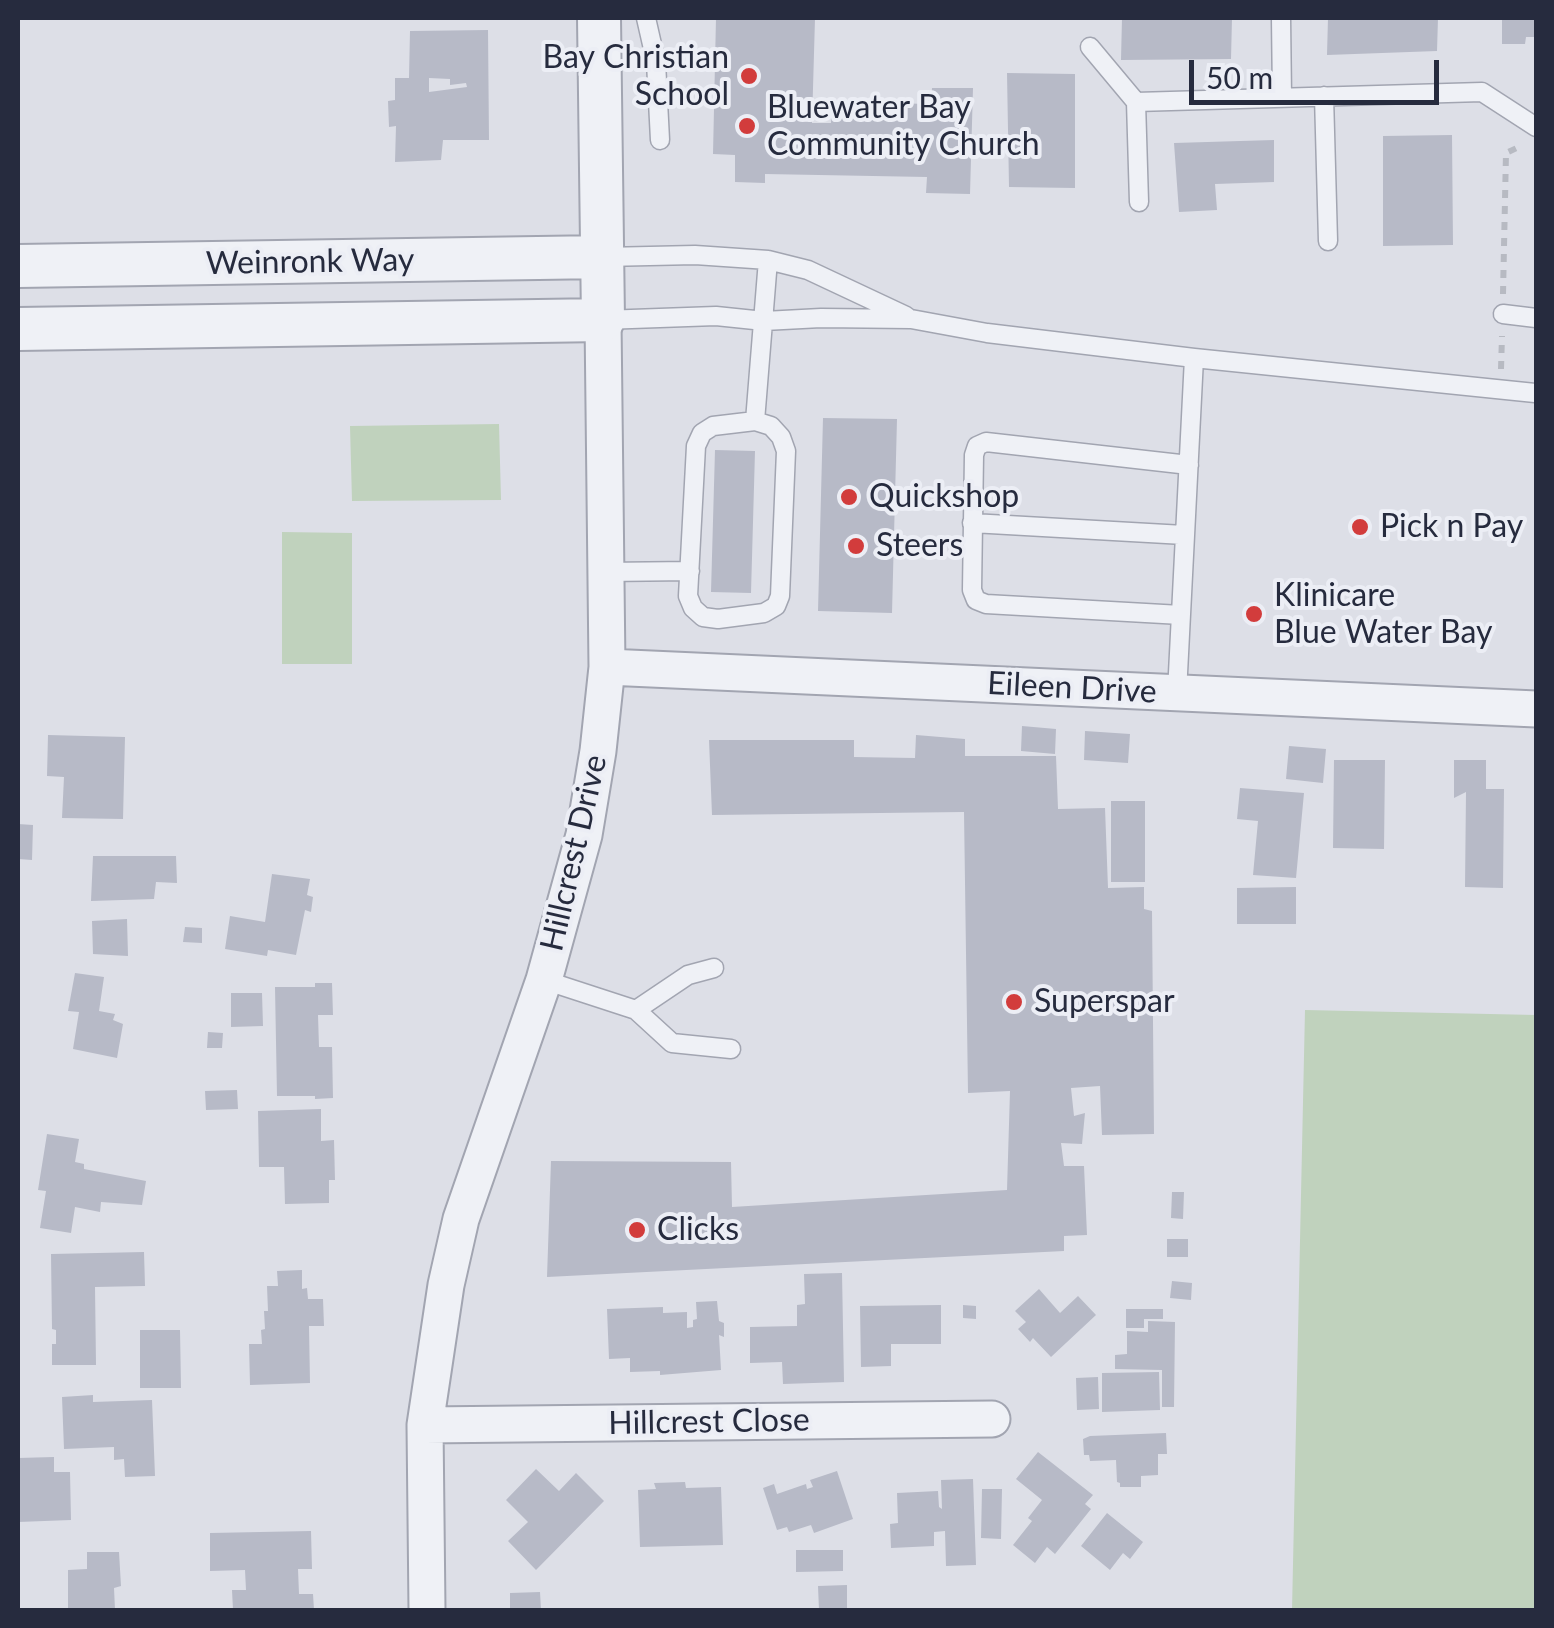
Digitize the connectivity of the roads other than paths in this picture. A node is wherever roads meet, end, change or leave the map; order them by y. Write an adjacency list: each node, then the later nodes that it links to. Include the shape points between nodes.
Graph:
1 (600, 18): 12 (street, Hillcrest Drive)
2 (646, 18): 9 (lane)
3 (1280, 18): 6 (lane)
4 (1090, 47): 7 (lane)
5 (1324, 96): 6 (lane); 8 (lane, via 1482,92); 11 (lane)
6 (1282, 97): 7 (lane)
7 (1136, 102): 10 (lane)
8 (1536, 128)
9 (660, 140)
10 (1138, 202)
11 (1328, 240)
12 (603, 258): 13 (lane); 14 (street, Weinronk Way); 18 (street, Hillcrest Drive)
13 (768, 260): 17 (lane, via 808,270); 19 (lane)
14 (18, 266)
15 (1502, 314): 16 (lane)
16 (1536, 318)
17 (911, 319): 19 (lane); 21 (lane)
18 (602, 320): 19 (lane); 20 (street, Weinronk Way); 28 (street, Hillcrest Drive)
19 (764, 321): 23 (lane)
20 (18, 329)
21 (1194, 358): 22 (lane); 24 (lane)
22 (1536, 394)
23 (756, 421): 27 (lane, via 714,426 696,446); 27 (lane, via 781,436 786,451 776,606 764,613 703,617 688,596)
24 (1188, 465): 25 (lane, via 986,442 974,455); 26 (lane)
25 (972, 523): 26 (lane); 29 (lane, via 976,600)
26 (1184, 536): 29 (lane)
27 (690, 571): 28 (lane)
28 (606, 572): 30 (street, Hillcrest Drive)
29 (1181, 616): 31 (lane)
30 (607, 667): 31 (street, Eileen Drive); 34 (street, Hillcrest Drive, via 584,834)
31 (1177, 692): 32 (street, Eileen Drive)
32 (1536, 708)
33 (714, 968): 35 (lane, via 688,976)
34 (544, 980): 35 (lane); 38 (street, Hillcrest Drive, via 462,1220)
35 (636, 1010): 36 (lane, via 672,1042)
36 (731, 1049)
37 (992, 1419): 38 (street, Hillcrest Close)
38 (425, 1425): 39 (street, Hillcrest Drive)
39 (428, 1610)

